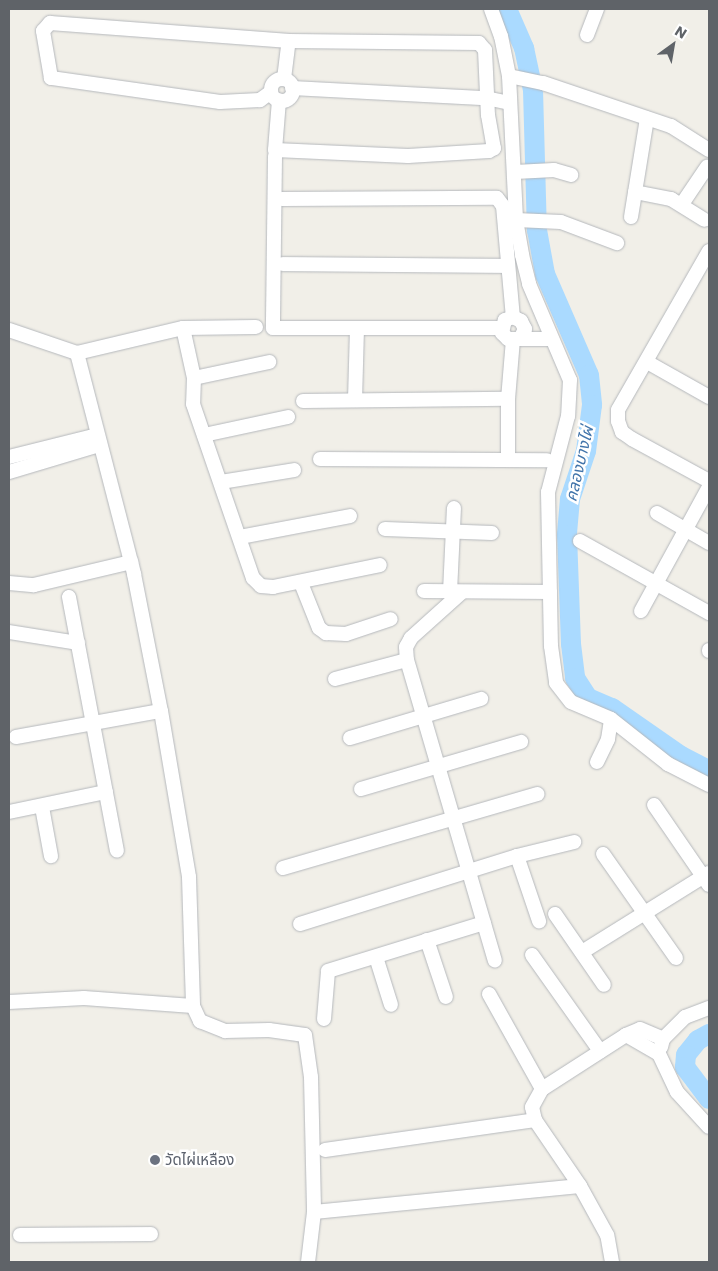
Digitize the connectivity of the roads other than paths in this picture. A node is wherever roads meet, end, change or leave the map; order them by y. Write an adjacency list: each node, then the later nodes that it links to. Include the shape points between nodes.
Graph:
1 (491, 9): 5 (street)
2 (597, 9): 3 (street)
3 (588, 35)
4 (289, 41): 6 (street); 7 (street, via 50,23 42,31 52,78 220,102); 8 (street, via 479,43 485,50)
5 (514, 76): 9 (street); 10 (street)
6 (288, 84): 7 (street, via 289,98); 8 (street)
7 (275, 96): 8 (street, via 275,150 408,156 494,148)
8 (486, 98): 9 (street)
9 (509, 103): 14 (street)
10 (647, 118): 11 (street, via 688,134); 16 (street)
11 (709, 150)
12 (275, 156): 32 (street, via 273,328)
13 (707, 167): 18 (street)
14 (520, 172): 15 (street, via 545,170); 20 (street)
15 (571, 175)
16 (635, 192): 18 (street); 19 (street)
17 (282, 199): 25 (street, via 497,198 503,206)
18 (682, 204): 21 (street)
19 (631, 217)
20 (523, 220): 22 (street, via 544,219); 27 (street, via 529,284)
21 (704, 220)
22 (617, 243)
23 (709, 251): 37 (street)
24 (283, 264): 25 (street)
25 (508, 266): 26 (street)
26 (517, 319): 27 (street); 30 (street, via 505,320); 33 (street, via 524,329)
27 (544, 321): 34 (street)
28 (256, 327): 29 (street)
29 (183, 328): 35 (street); 38 (street)
30 (502, 328): 32 (street); 33 (street, via 505,336)
31 (9, 330): 35 (street)
32 (357, 330): 41 (street)
33 (517, 338): 34 (street); 40 (street)
34 (551, 339): 71 (street, via 570,380 570,402 548,492)
35 (77, 353): 45 (street)
36 (269, 362): 38 (street)
37 (648, 362): 39 (street); 52 (street, via 618,410 622,432)
38 (194, 378): 44 (street, via 193,404)
39 (709, 397)
40 (508, 399): 41 (street); 48 (street)
41 (355, 400): 42 (street)
42 (303, 401)
43 (288, 417): 44 (street)
44 (204, 435): 53 (street)
45 (98, 440): 46 (street); 51 (street); 64 (street)
46 (9, 457)
47 (320, 458): 48 (street)
48 (508, 460): 49 (street)
49 (547, 460)
50 (294, 470): 53 (street)
51 (9, 472)
52 (709, 481): 58 (street)
53 (221, 482): 61 (street)
54 (454, 508): 59 (street)
55 (657, 513): 58 (street)
56 (350, 516): 61 (street)
57 (385, 529): 59 (street)
58 (688, 530): 63 (street); 68 (street)
59 (453, 532): 60 (street); 70 (street)
60 (492, 533)
61 (240, 537): 67 (street, via 253,578 261,586)
62 (580, 541): 68 (street)
63 (709, 543)
64 (131, 562): 66 (street, via 34,585); 81 (street)
65 (380, 565): 67 (street)
66 (9, 583)
67 (301, 584): 75 (street, via 318,628 326,633 346,634)
68 (656, 584): 73 (street); 74 (street)
69 (424, 591): 70 (street)
70 (456, 592): 71 (street); 78 (street, via 411,638 406,647)
71 (550, 592): 83 (street, via 556,683 571,702)
72 (68, 597): 77 (street)
73 (641, 611)
74 (709, 613)
75 (391, 619)
76 (9, 632): 77 (street)
77 (78, 643): 84 (street)
78 (407, 660): 79 (street); 82 (street)
79 (335, 679)
80 (481, 699): 82 (street)
81 (161, 711): 84 (street); 122 (street, via 189,877)
82 (423, 714): 86 (street); 89 (street)
83 (611, 719): 88 (street, via 608,739); 90 (street, via 668,764)
84 (92, 724): 85 (street); 92 (street)
85 (16, 737)
86 (350, 738)
87 (521, 742): 89 (street)
88 (597, 762)
89 (438, 766): 91 (street); 97 (street)
90 (709, 785)
91 (361, 789)
92 (106, 792): 95 (street); 99 (street)
93 (537, 794): 97 (street)
94 (654, 805): 105 (street)
95 (42, 808): 96 (street); 101 (street)
96 (9, 812)
97 (454, 820): 103 (street); 104 (street)
98 (574, 842): 102 (street)
99 (117, 851)
100 (603, 854): 106 (street)
101 (51, 856)
102 (517, 856): 104 (street); 108 (street)
103 (283, 868)
104 (467, 872): 109 (street); 110 (street)
105 (707, 878): 106 (street)
106 (645, 912): 112 (street); 115 (street)
107 (555, 914): 112 (street)
108 (539, 921)
109 (484, 923): 111 (street); 116 (street)
110 (300, 924)
111 (427, 940): 114 (street); 119 (street)
112 (582, 952): 117 (street)
113 (532, 955): 127 (street)
114 (376, 957): 121 (street); 124 (street, via 328,971)
115 (676, 958)
116 (495, 960)
117 (604, 985)
118 (489, 994): 129 (street)
119 (446, 997)
120 (9, 1002): 122 (street, via 84,998)
121 (391, 1005)
122 (193, 1006): 134 (street, via 200,1021 225,1031 269,1030 305,1035 311,1078)
123 (709, 1008): 126 (street, via 685,1017)
124 (324, 1019)
125 (626, 1035): 126 (street, via 640,1029); 127 (street); 128 (street)
126 (663, 1039): 128 (street)
127 (600, 1051): 129 (street)
128 (659, 1054): 131 (street, via 677,1092)
129 (542, 1089): 130 (street, via 532,1106)
130 (535, 1120): 132 (street); 133 (street)
131 (709, 1126)
132 (326, 1150)
133 (580, 1186): 134 (street); 138 (street, via 607,1235)
134 (314, 1212): 137 (street)
135 (151, 1234): 136 (street)
136 (20, 1235)
137 (308, 1262)
138 (612, 1262)

